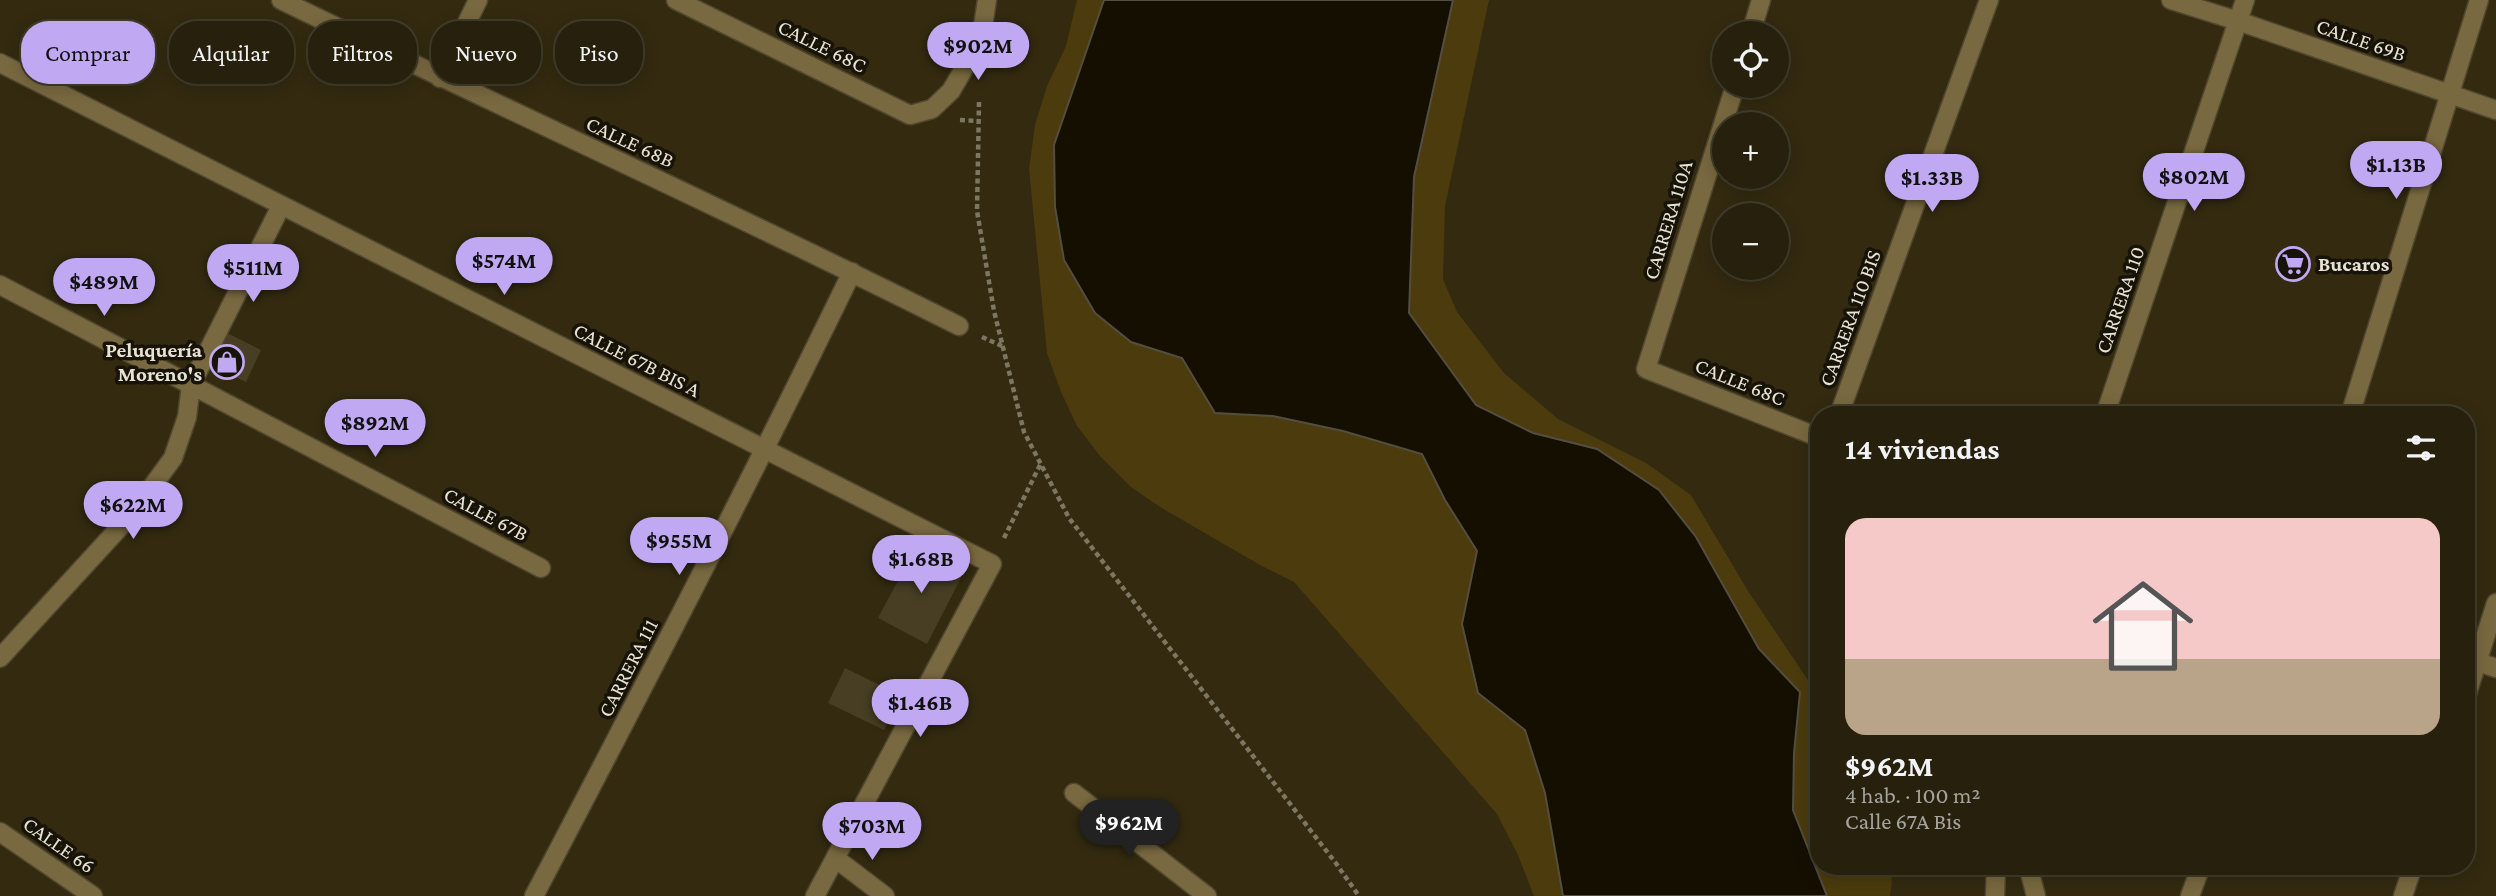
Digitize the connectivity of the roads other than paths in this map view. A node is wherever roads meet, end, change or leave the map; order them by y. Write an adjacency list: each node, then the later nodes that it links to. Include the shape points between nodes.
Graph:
1 (281, 0): 14 (street, CALLE 68B)
2 (478, 0): 10 (street)
3 (676, 0): 4 (street, CALLE 68C, via 910,115 933,109 951,91 981,38)
4 (987, 0)
5 (1762, 0): 11 (street)
6 (1989, 0): 25 (street, CARRERA 110 BIS)
7 (2171, 0): 12 (street, CALLE 69B)
8 (2245, 0): 12 (street, CARRERA 110)
9 (2479, 0): 16 (street)
10 (468, 21)
11 (1755, 21)
12 (2238, 21): 16 (street, CALLE 69B); 26 (street, CARRERA 110)
13 (0, 63): 19 (street, CALLE 67B BIS A)
14 (431, 74)
15 (453, 84): 20 (street, CALLE 68B)
16 (2448, 95): 18 (street, CALLE 69B); 27 (street)
17 (1731, 98): 23 (street, CARRERA 110A)
18 (2496, 110)
19 (281, 206): 24 (street); 29 (street, CALLE 67B BIS A)
20 (852, 272): 22 (street, CALLE 68B); 29 (street, CARRERA 111)
21 (0, 285): 24 (street, CALLE 67B)
22 (959, 326)
23 (1646, 369): 28 (street, CALLE 68C)
24 (191, 385): 30 (street, CALLE 67B); 33 (street, via 187,417 173,458 132,514)
25 (1842, 406)
26 (2108, 406)
27 (2353, 406)
28 (1810, 434)
29 (765, 450): 38 (street, CALLE 67B BIS A, via 992,564); 44 (street, CARRERA 111)
30 (541, 568)
31 (2496, 603): 32 (street)
32 (2475, 651)
33 (0, 658)
34 (2475, 661): 35 (street)
35 (2496, 668)
36 (1074, 793): 47 (street)
37 (0, 832): 43 (street, CALLE 66)
38 (835, 858): 45 (street); 46 (street)
39 (1996, 875): 48 (street)
40 (2030, 875): 49 (street)
41 (2198, 875): 50 (street)
42 (2410, 875): 51 (street)
43 (93, 896)
44 (534, 896)
45 (814, 896)
46 (885, 896)
47 (1207, 896)
48 (1995, 896)
49 (2036, 896)
50 (2190, 896)
51 (2403, 896)

